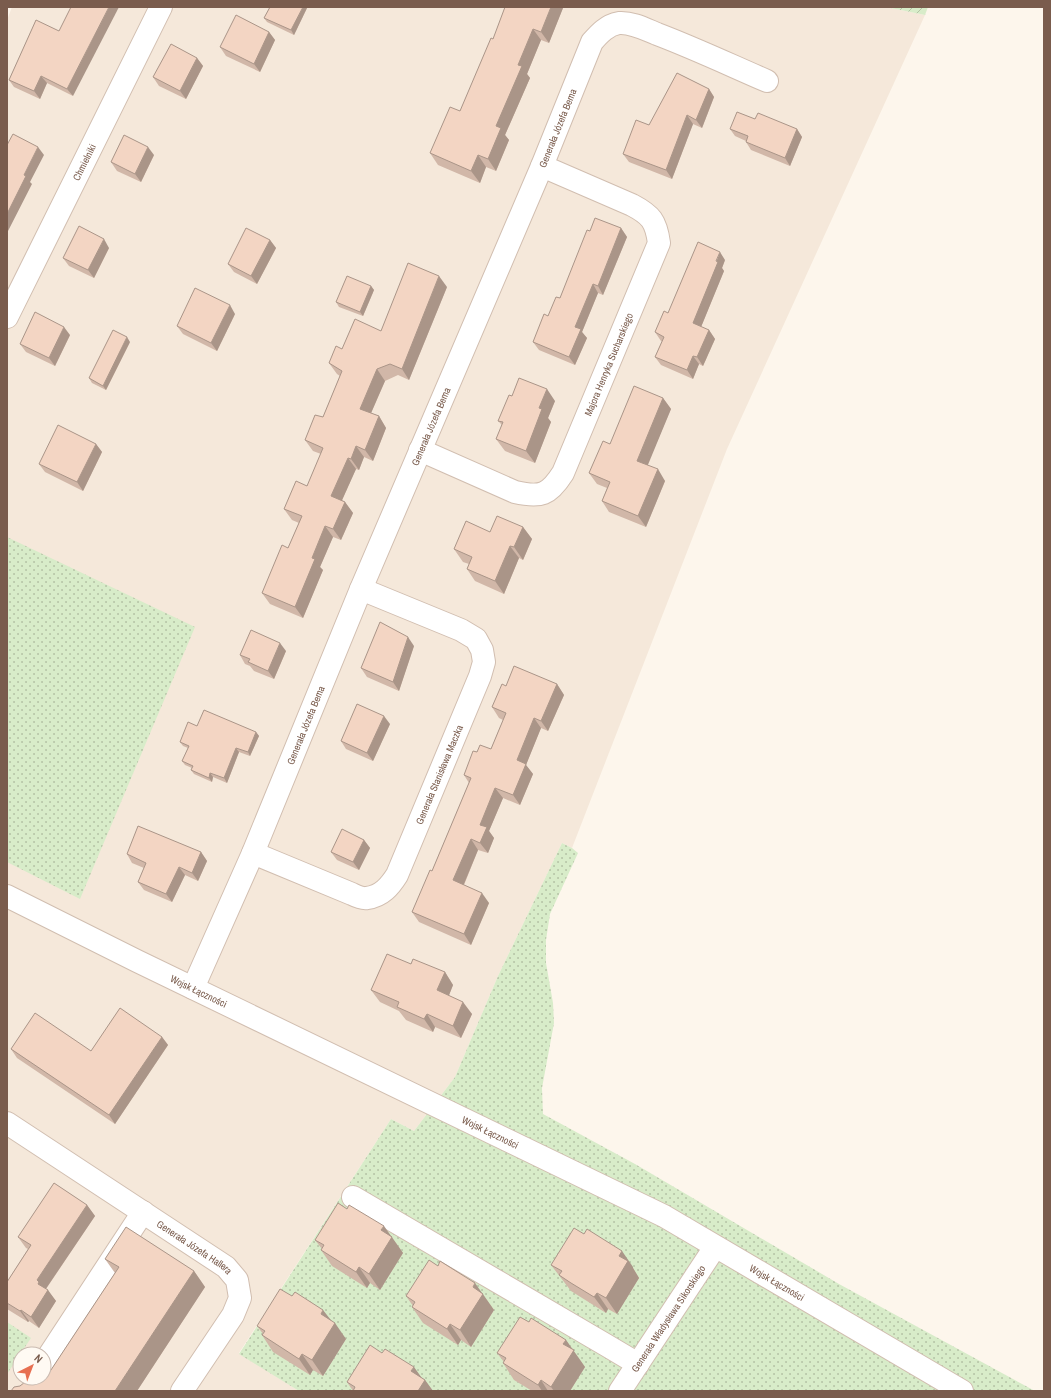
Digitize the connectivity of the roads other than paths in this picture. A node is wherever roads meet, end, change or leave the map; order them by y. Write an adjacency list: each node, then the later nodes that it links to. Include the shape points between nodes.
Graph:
1 (161, 7): 4 (street, Chmielniki)
2 (767, 81): 3 (street, Generała Józefa Bema, via 631,24 619,23 608,26 592,42)
3 (542, 166): 5 (street, Generała Józefa Bema); 5 (street, Majora Henryka Sucharskiego, via 644,211 653,219 658,230 659,243 564,473 556,485 545,493 530,496 515,492)
4 (7, 317)
5 (420, 450): 6 (street, Generała Józefa Bema)
6 (361, 590): 7 (street, Generała Józefa Bema); 7 (street, Generała Stanisława Maczka, via 461,630 476,639 482,650 484,662 480,676 397,875 389,888 366,899)
7 (253, 853): 9 (street, Generała Józefa Bema)
8 (7, 896): 9 (street, Wojsk Łączności)
9 (193, 988): 13 (street, Wojsk Łączności, via 664,1216)
10 (7, 1123): 12 (street, Generała Józefa Hallera)
11 (353, 1196): 15 (street)
12 (143, 1212): 14 (street); 16 (street, Generała Józefa Hallera, via 226,1267 238,1280 240,1298 233,1315)
13 (715, 1247): 15 (street, Generała Władysława Sikorskiego); 18 (street, Wojsk Łączności)
14 (52, 1351)
15 (638, 1364): 17 (street, Generała Władysława Sikorskiego)
16 (182, 1391)
17 (620, 1391)
18 (962, 1391)

